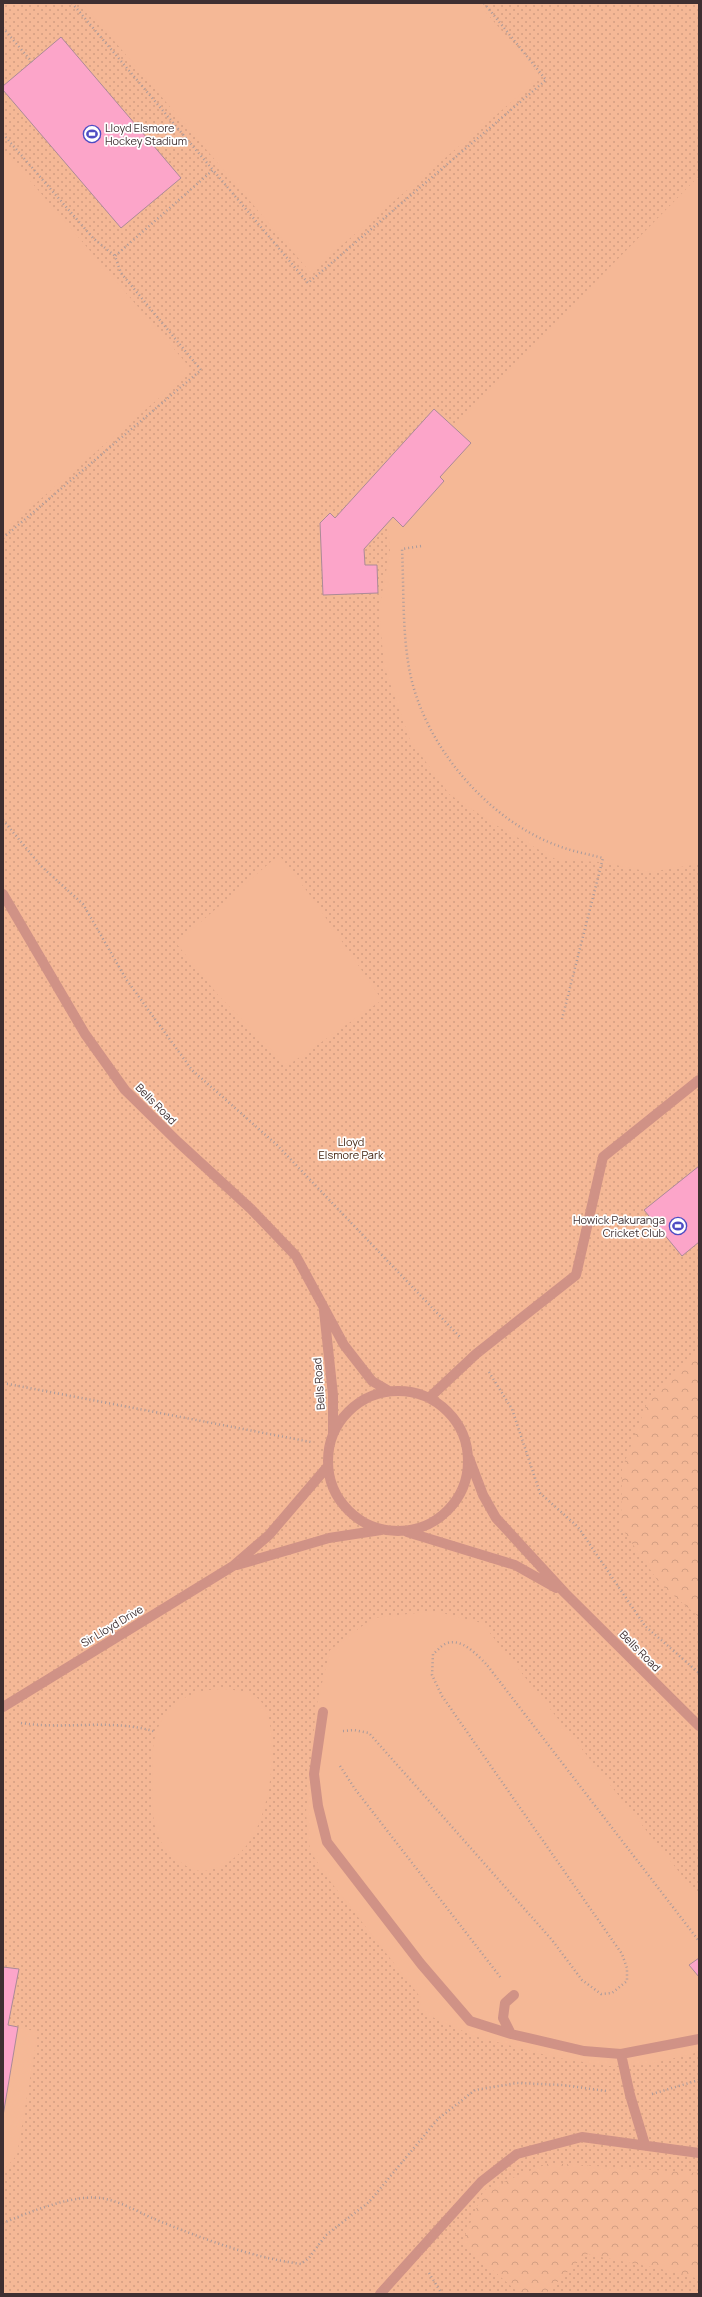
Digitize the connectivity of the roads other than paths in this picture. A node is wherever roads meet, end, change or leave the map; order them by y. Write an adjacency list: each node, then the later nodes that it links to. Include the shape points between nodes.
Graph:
1 (3, 894): 2 (street, Bells Road)
2 (6, 905): 4 (street, Bells Road, via 85,1034 125,1090 251,1209 296,1256)
3 (699, 1080): 6 (street, via 603,1156 576,1275 476,1354)
4 (324, 1305): 5 (street, Bells Road, via 344,1345 362,1369 372,1381); 7 (street, Bells Road, via 333,1395)
5 (389, 1391): 6 (street, via 409,1392); 7 (street, via 369,1397 352,1409 338,1425)
6 (429, 1398): 8 (street, via 445,1408 457,1423 465,1439)
7 (331, 1442): 9 (street)
8 (469, 1458): 11 (street, via 460,1497 446,1514 428,1526); 13 (street, Bells Road, via 483,1495 496,1518)
9 (328, 1466): 10 (street, via 332,1487 342,1504 360,1521); 12 (street, Sir Lloyd Drive, via 269,1535)
10 (382, 1530): 11 (street); 12 (street, Sir Lloyd Drive, via 323,1539)
11 (406, 1531): 13 (street, Bells Road, via 515,1565)
12 (233, 1566): 14 (street, Sir Lloyd Drive)
13 (565, 1593): 16 (street, Bells Road)
14 (3, 1707)
15 (323, 1712): 18 (street, via 314,1774 318,1806 327,1842 421,1964 470,2021)
16 (699, 1726)
17 (514, 1995): 18 (street, via 505,2003 503,2018)
18 (511, 2034): 20 (street, via 584,2051)
19 (699, 2039): 20 (street)
20 (621, 2054): 21 (street)
21 (645, 2145): 22 (street); 23 (street, via 582,2137 517,2154 481,2182)
22 (699, 2153)
23 (380, 2294)

